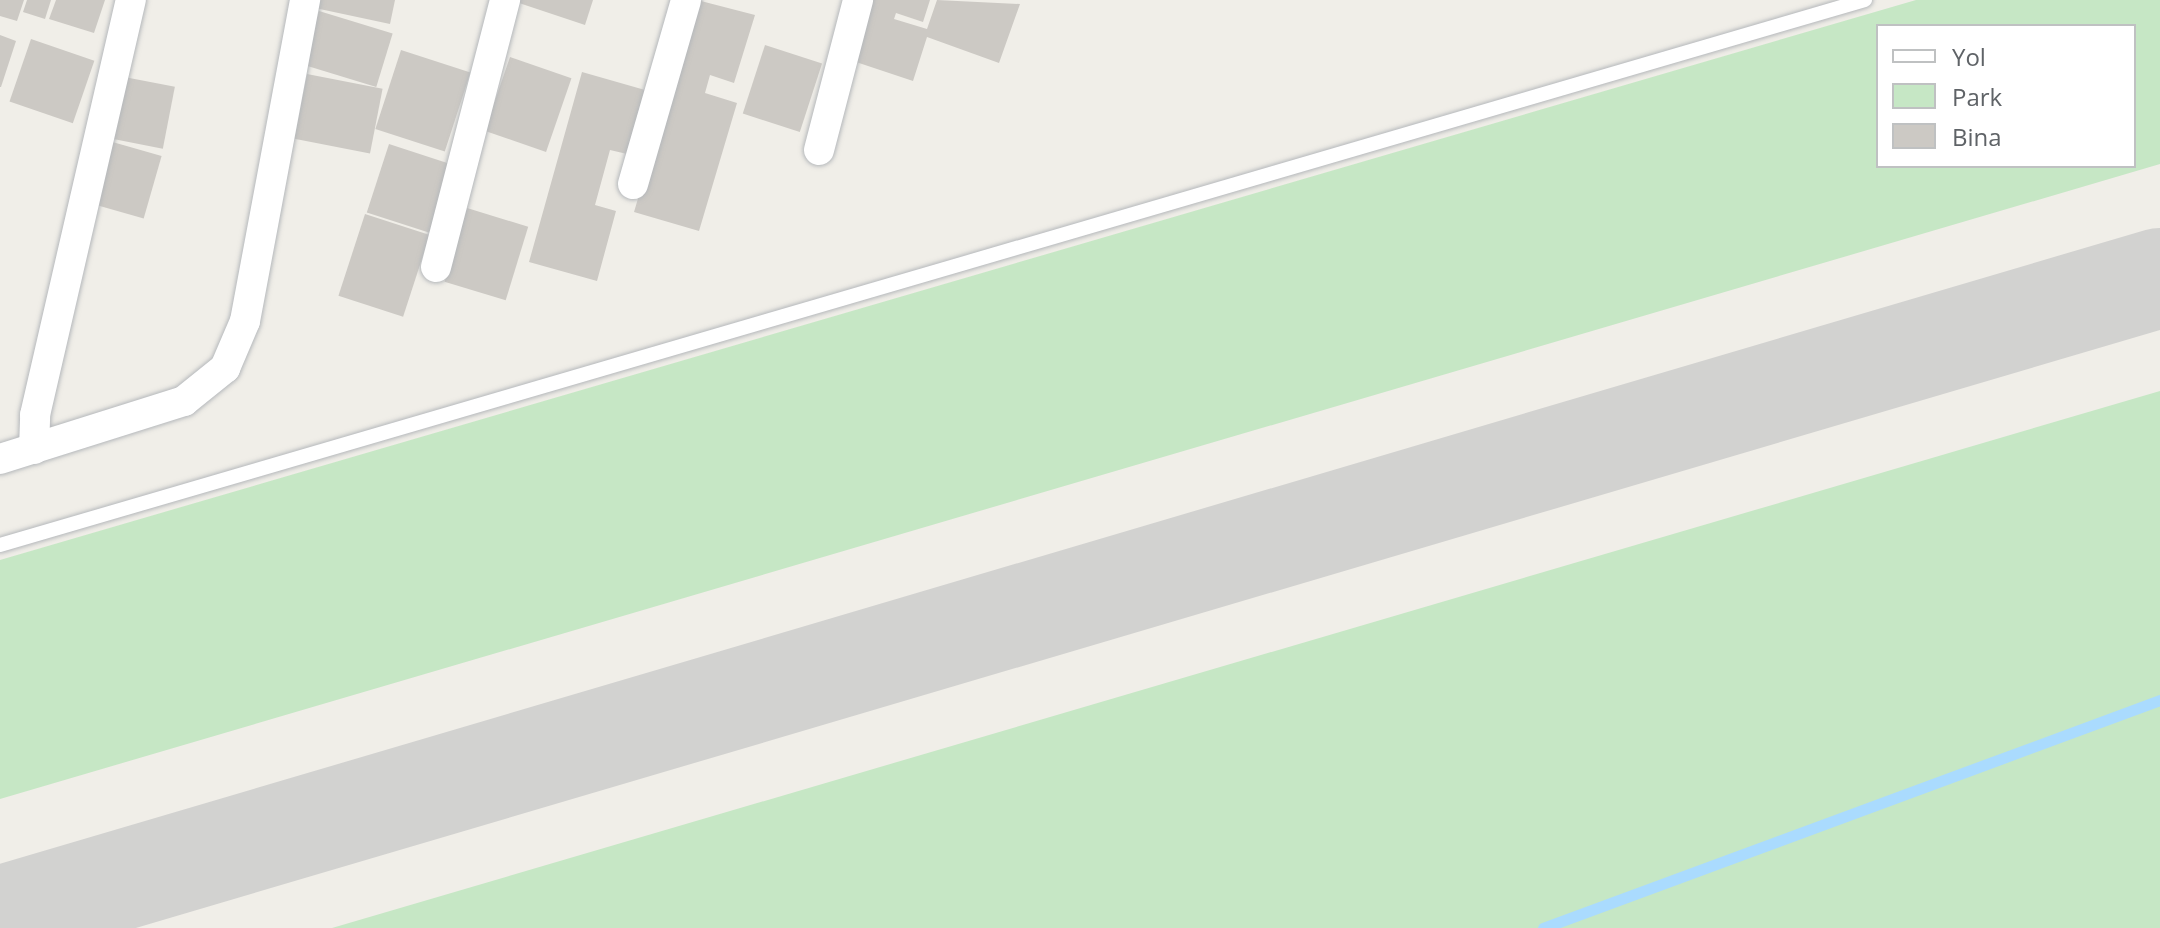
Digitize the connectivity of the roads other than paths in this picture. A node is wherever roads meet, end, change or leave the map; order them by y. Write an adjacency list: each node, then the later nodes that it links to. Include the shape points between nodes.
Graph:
1 (131, 0): 10 (street, via 35,415)
2 (305, 0): 10 (street, via 245,321 234,353 213,381 184,401)
3 (505, 0): 9 (street)
4 (686, 0): 8 (street)
5 (858, 0): 7 (street)
6 (1865, 0): 12 (lane)
7 (819, 150)
8 (633, 184)
9 (436, 267)
10 (34, 449): 11 (street)
11 (0, 459)
12 (0, 545)

